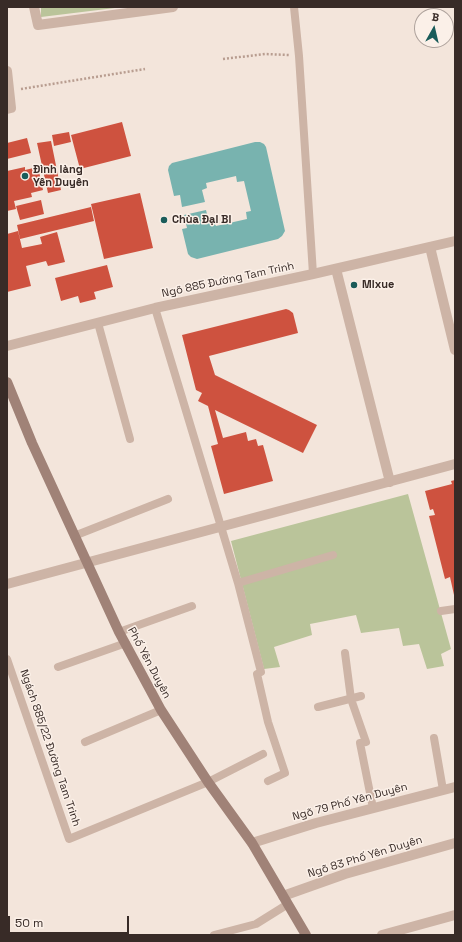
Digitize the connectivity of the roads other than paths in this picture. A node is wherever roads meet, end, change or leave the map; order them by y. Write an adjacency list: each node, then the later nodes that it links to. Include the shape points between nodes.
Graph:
1 (34, 7): 2 (street, via 38,25)
2 (173, 7)
3 (293, 7): 9 (lane, via 299,56)
4 (7, 71): 5 (street, via 11,108)
5 (7, 109)
6 (455, 241): 7 (street, Ngõ 885 Đường Tam Trinh)
7 (430, 247): 8 (street, Ngõ 885 Đường Tam Trinh); 13 (street)
8 (336, 269): 9 (street, Ngõ 885 Đường Tam Trinh); 17 (street)
9 (313, 274): 10 (street, Ngõ 885 Đường Tam Trinh)
10 (155, 308): 11 (street, Ngõ 885 Đường Tam Trinh); 19 (lane)
11 (98, 323): 12 (street, Ngõ 885 Đường Tam Trinh); 15 (lane)
12 (7, 346)
13 (455, 350)
14 (7, 382): 20 (street, Phố Yên Duyên)
15 (130, 439)
16 (455, 464): 17 (street)
17 (390, 482): 19 (street)
18 (168, 499): 20 (lane)
19 (222, 527): 22 (street); 23 (lane)
20 (74, 536): 22 (street, Phố Yên Duyên)
21 (333, 555): 23 (lane)
22 (87, 563): 24 (street); 28 (street, Phố Yên Duyên)
23 (238, 583): 40 (lane, via 261,672 257,674 268,722 285,772)
24 (7, 584)
25 (192, 606): 28 (lane)
26 (455, 609): 27 (lane)
27 (441, 611)
28 (119, 632): 29 (street, Phố Yên Duyên)
29 (126, 643): 32 (lane); 36 (street, Phố Yên Duyên)
30 (346, 653): 34 (lane)
31 (7, 659): 41 (lane, Ngách 885/22 Đường Tam Trinh, via 69,839)
32 (58, 667)
33 (361, 696): 34 (lane)
34 (352, 699): 35 (lane); 44 (lane, via 366,742 360,743)
35 (318, 707)
36 (161, 710): 38 (lane); 41 (street, Phố Yên Duyên)
37 (434, 738): 43 (lane)
38 (85, 742)
39 (263, 754): 41 (lane)
40 (268, 781)
41 (208, 782): 45 (street, Phố Yên Duyên)
42 (455, 787): 43 (street, Ngõ 79 Phố Yên Duyên)
43 (443, 790): 44 (street, Ngõ 79 Phố Yên Duyên)
44 (373, 808): 45 (street, Ngõ 79 Phố Yên Duyên)
45 (252, 843): 47 (street, Phố Yên Duyên)
46 (455, 843): 47 (street, Ngõ 83 Phố Yên Duyên, via 345,874)
47 (285, 900): 49 (lane, via 256,924); 50 (street, Phố Yên Duyên)
48 (455, 915): 51 (street)
49 (214, 935)
50 (306, 935)
51 (382, 935)

